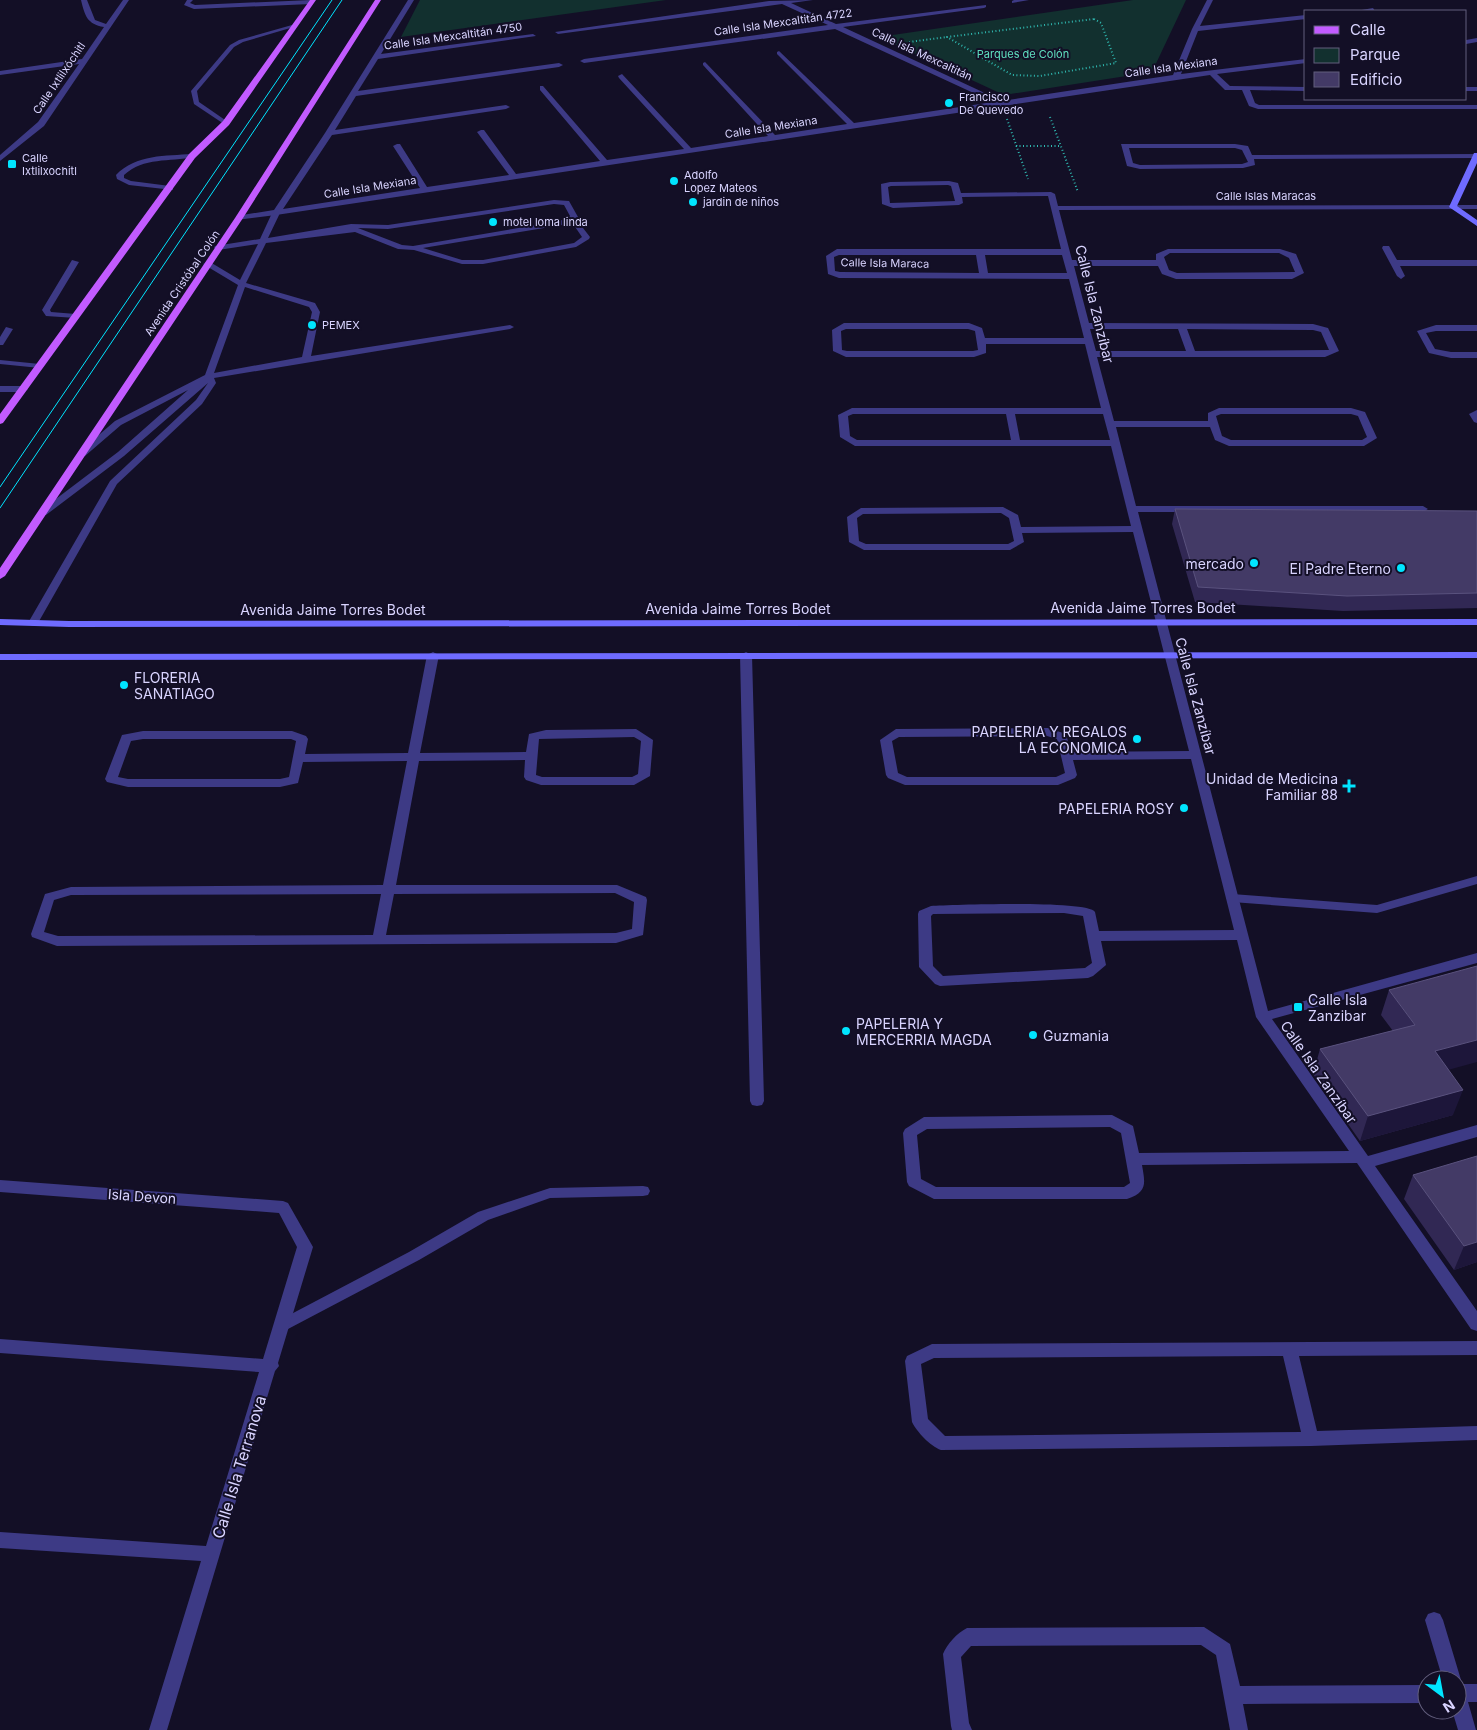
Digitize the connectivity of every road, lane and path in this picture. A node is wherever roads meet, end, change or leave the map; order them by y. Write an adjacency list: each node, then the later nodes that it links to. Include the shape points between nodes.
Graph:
1 (84, 0): 14 (street, via 90,21)
2 (126, 0): 14 (street, Calle Ixtlilxóchitl)
3 (190, 0): 9 (lane, via 186,4 194,7)
4 (378, 0): 66 (main road, Avenida Cristóbal Colón)
5 (411, 0): 23 (street)
6 (810, 0): 10 (street)
7 (1026, 0): 11 (street)
8 (1210, 0): 17 (street)
9 (312, 1): 15 (main road)
10 (782, 2): 16 (street, Calle Isla Mexcaltitán); 18 (street)
11 (1014, 2)
12 (984, 6): 16 (street, Calle Isla Mexcaltitán 4722)
13 (1304, 17): 17 (street)
14 (108, 26): 24 (street, Calle Ixtlilxóchitl)
15 (294, 26): 42 (main road); 42 (lane, via 232,46 194,91 196,103)
16 (835, 26): 21 (street, Calle Isla Mexcaltitán); 25 (street, Calle Isla Mexcaltitán 4722)
17 (1195, 29): 32 (street)
18 (558, 32)
19 (533, 36): 23 (street, Calle Isla Mexcaltitán 4750)
20 (947, 38): 20 (path, via 1094,19 1101,23 1116,62 1040,76 1012,75); 21 (path)
21 (876, 46): 37 (street, Calle Isla Mexcaltitán)
22 (779, 53): 43 (street)
23 (377, 57): 36 (street)
24 (84, 61): 30 (street); 54 (street, Calle Ixtlilxóchitl, via 42,124)
25 (584, 61)
26 (1304, 61): 29 (street, Calle Isla Mexiana)
27 (705, 64): 46 (street)
28 (559, 65): 36 (street)
29 (1212, 72): 32 (street, Calle Isla Mexiana); 34 (street, via 1228,88)
30 (0, 73)
31 (622, 76): 50 (street)
32 (1176, 77): 37 (street, Calle Isla Mexiana)
33 (543, 88): 55 (street)
34 (1248, 88): 35 (street); 38 (street, via 1246,91 1252,104 1258,107)
35 (1304, 89)
36 (353, 94): 45 (street)
37 (1000, 103): 43 (street, Calle Isla Mexiana); 48 (path)
38 (1376, 103): 40 (street)
39 (506, 107): 45 (street)
40 (1477, 107)
41 (1050, 118): 49 (path)
42 (226, 122): 51 (main road)
43 (853, 126): 46 (street, Calle Isla Mexiana)
44 (481, 132): 56 (street)
45 (329, 133): 65 (street)
46 (774, 138): 50 (street, Calle Isla Mexiana)
47 (398, 146): 58 (street)
48 (1016, 146): 49 (path); 60 (path)
49 (1060, 146): 59 (path)
50 (690, 150): 55 (street, Calle Isla Mexiana)
51 (192, 156): 57 (main road); 57 (lane, via 137,162 120,175 129,183)
52 (1249, 156): 52 (street, via 1252,163 1244,166 1140,167 1130,164 1124,146 1235,146 1245,148); 53 (street)
53 (1477, 156): 62 (street)
54 (0, 159)
55 (606, 163): 56 (street, Calle Isla Mexiana)
56 (514, 177): 58 (street, Calle Isla Mexiana)
57 (170, 188): 84 (main road)
58 (426, 190): 65 (street, Calle Isla Mexiana)
59 (1078, 192)
60 (1033, 194): 61 (street); 64 (street, Calle Isla Zanzíbar, via 1051,194)
61 (957, 195): 61 (street, via 959,204 893,206 886,204 884,186 949,183 955,185)
62 (1453, 207): 63 (street, Calle Islas Maracas); 64 (street, Calle Islas Maracas); 68 (street)
63 (1477, 207)
64 (1055, 208): 74 (street, Calle Isla Zanzíbar)
65 (276, 213): 66 (street, Calle Isla Mexiana); 69 (lane)
66 (239, 218): 70 (main road, Avenida Cristóbal Colón)
67 (573, 219): 69 (lane, via 567,204 554,202 388,227 351,226); 71 (lane); 71 (lane, via 586,237 576,245 483,262 462,262)
68 (1477, 224)
69 (264, 241): 70 (lane); 71 (lane, via 356,230 400,247); 83 (lane)
70 (218, 248): 79 (main road, Avenida Cristóbal Colón)
71 (413, 248)
72 (1386, 248): 77 (street)
73 (980, 252): 74 (street, Calle Isla Maraca); 80 (street); 80 (street, Calle Isla Maraca, via 837,252 830,256 831,272 840,276)
74 (1068, 257): 76 (street, Calle Isla Maraca); 81 (street, Calle Isla Zanzíbar)
75 (75, 262): 84 (lane, via 46,310 49,314)
76 (1162, 263): 76 (street, via 1159,256 1168,251 1280,251 1292,256 1300,273 1292,276 1176,276 1165,272)
77 (1395, 263): 78 (street); 82 (street)
78 (1477, 263)
79 (207, 264): 83 (lane); 111 (main road, Avenida Cristóbal Colón)
80 (984, 276): 81 (street, Calle Isla Maraca)
81 (1072, 276): 85 (street, Calle Isla Zanzíbar)
82 (1402, 276)
83 (242, 284): 96 (lane, via 315,307); 99 (lane)
84 (76, 316): 98 (main road)
85 (1085, 326): 87 (street); 91 (street, Calle Isla Zanzíbar)
86 (510, 327): 96 (lane)
87 (1182, 327): 94 (street); 94 (street, via 1313,326 1325,330 1334,351 1326,354)
88 (1477, 328): 95 (street, via 1421,331 1432,351)
89 (9, 329): 92 (lane)
90 (981, 341): 90 (street, via 983,351 974,354 846,354 838,351 836,330 844,326 969,326 979,330); 91 (street)
91 (1089, 341): 93 (street, Calle Isla Zanzíbar)
92 (0, 343)
93 (1092, 354): 94 (street); 103 (street, Calle Isla Zanzíbar)
94 (1191, 354)
95 (1477, 355)
96 (306, 359): 99 (lane)
97 (0, 362): 98 (lane)
98 (40, 366): 101 (main road)
99 (210, 376): 111 (lane, via 118,423); 114 (lane, via 121,454); 121 (lane, via 212,383 199,402 113,483)
100 (0, 389): 101 (lane)
101 (24, 389): 106 (main road)
102 (1010, 411): 103 (street); 109 (street); 109 (street, via 852,411 843,415 845,437 855,443)
103 (1107, 411): 107 (street, Calle Isla Zanzíbar)
104 (1477, 413): 105 (street, via 1474,414)
105 (1477, 420)
106 (0, 421)
107 (1110, 424): 108 (street); 110 (street, Calle Isla Zanzíbar)
108 (1214, 424): 108 (street, via 1211,414 1219,411 1350,411 1362,414 1372,438 1364,443 1229,443 1218,438)
109 (1016, 442): 110 (street)
110 (1115, 443): 113 (street, Calle Isla Zanzíbar)
111 (82, 454): 114 (main road, Avenida Cristóbal Colón)
112 (1423, 508): 113 (street)
113 (1132, 509): 115 (street, Calle Isla Zanzíbar)
114 (43, 512): 117 (main road, Avenida Cristóbal Colón)
115 (1137, 529): 116 (street); 119 (street, Calle Isla Zanzíbar)
116 (1016, 530): 116 (street, via 1019,542 1010,547 864,547 854,542 852,517 861,511 1003,510 1014,516)
117 (0, 576)
118 (0, 622): 121 (street, Avenida Jaime Torres Bodet)
119 (1161, 622): 120 (street, Avenida Jaime Torres Bodet); 121 (street, Avenida Jaime Torres Bodet); 124 (street, Calle Isla Zanzíbar)
120 (1477, 622)
121 (33, 623)
122 (746, 654): 123 (street); 124 (street); 140 (street)
123 (433, 655): 126 (street); 130 (street)
124 (1170, 655): 125 (street); 127 (street, Calle Isla Zanzíbar)
125 (1477, 655)
126 (0, 657)
127 (1196, 755): 129 (street); 134 (street, Calle Isla Zanzíbar)
128 (531, 756): 128 (street, via 533,737 546,734 636,733 647,740 644,776 634,781 541,781 530,777); 130 (street)
129 (1066, 756): 129 (street, via 1071,775 1058,781 905,781 892,775 886,740 896,733 1048,732 1062,737)
130 (414, 757): 131 (street); 133 (street)
131 (299, 758): 131 (street, via 294,780 280,783 128,783 111,779 126,738 143,735 292,735 302,739)
132 (1477, 880): 134 (lane, via 1377,909)
133 (388, 890): 137 (street); 137 (street, via 617,889 641,900 638,932 616,938); 137 (street, via 71,891 49,898 37,934 57,941)
134 (1232, 898): 135 (street, Calle Isla Zanzíbar)
135 (1242, 935): 136 (street); 139 (street, Calle Isla Zanzíbar)
136 (1093, 936): 136 (street, via 1099,965 1088,973 940,981 926,967 924,914 931,910 1064,909 1089,912)
137 (379, 939)
138 (1477, 958): 139 (street)
139 (1262, 1017): 143 (street, Calle Isla Zanzíbar)
140 (756, 1101)
141 (1477, 1131): 143 (street)
142 (1133, 1159): 142 (street, via 1138,1184 1127,1193 934,1193 914,1182 910,1134 924,1123 1112,1121 1128,1130); 143 (street)
143 (1362, 1160): 147 (street, Calle Isla Zanzíbar)
144 (0, 1186): 146 (street, Isla Devon)
145 (643, 1191): 148 (lane, via 550,1193 482,1216)
146 (283, 1207): 148 (street, Calle Isla Terranova, via 305,1247)
147 (1477, 1324)
148 (283, 1325): 152 (street, Calle Isla Terranova)
149 (0, 1346): 152 (street)
150 (1477, 1348): 151 (street)
151 (1290, 1350): 154 (street); 154 (street, via 932,1350 913,1361 920,1422 941,1443)
152 (271, 1366): 156 (street, Calle Isla Terranova)
153 (1477, 1433): 154 (street)
154 (1311, 1439)
155 (0, 1540): 156 (street)
156 (212, 1554): 161 (street, Calle Isla Terranova)
157 (1434, 1620): 158 (street)
158 (1449, 1670)
159 (1417, 1694): 160 (street)
160 (1233, 1695): 162 (street, via 1224,1650 1204,1636 967,1637 952,1654); 163 (street)
161 (158, 1730)
162 (963, 1730)
163 (1239, 1730)

